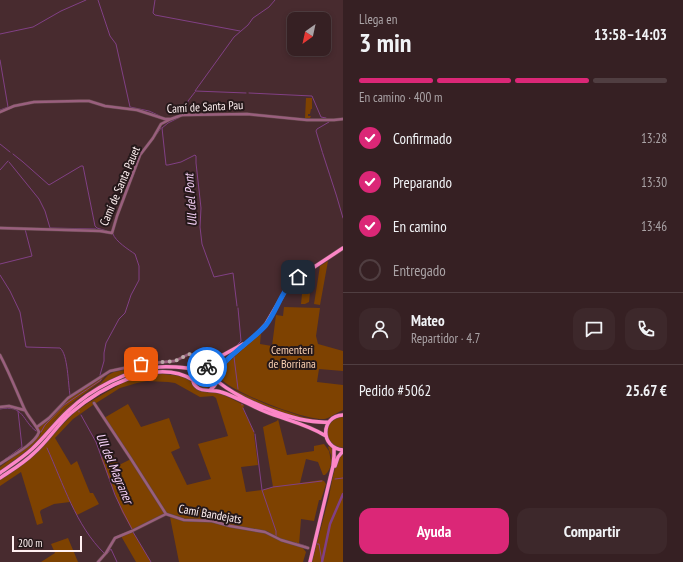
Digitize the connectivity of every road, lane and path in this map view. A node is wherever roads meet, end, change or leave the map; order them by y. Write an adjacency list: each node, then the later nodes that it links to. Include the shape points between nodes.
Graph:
1 (0, 112): 2 (street, Camí de Santa Pau, via 34,102 89,101 137,110 160,118)
2 (171, 118): 3 (street, Camí de Santa Pau, via 182,115 247,114 307,120); 4 (street, Camí de Santa Pauet, via 161,124 140,155 112,233)
3 (343, 119)
4 (0, 228)
5 (343, 248): 6 (main road, via 290,283 269,319)
6 (256, 335): 8 (main road); 9 (main road, via 222,365)
7 (0, 355): 15 (street)
8 (202, 368): 9 (main road, via 213,370); 10 (main road, via 194,374); 18 (street, via 196,356 189,354 175,361 112,370 68,398); 23 (main road, via 154,367 135,371 113,381 69,410 31,449)
9 (216, 375): 11 (main road)
10 (193, 380): 12 (main road, via 200,390); 24 (main road, via 186,376 163,372 136,375 115,384 71,413 34,453)
11 (217, 381): 12 (main road); 17 (main road, via 233,392 269,408 306,421)
12 (210, 389): 19 (main road, via 225,393 265,412 308,426)
13 (94, 403): 26 (street, Camí Bandejats)
14 (0, 407): 15 (street, via 9,406)
15 (24, 410): 18 (street)
16 (342, 414): 17 (main road)
17 (329, 422): 19 (main road)
18 (37, 427): 22 (street, via 39,432 31,443)
19 (326, 436): 20 (main road)
20 (334, 447): 21 (main road); 25 (main road)
21 (343, 451): 25 (main road, via 337,459)
22 (0, 464)
23 (0, 473)
24 (0, 478)
25 (327, 494): 29 (main road)
26 (166, 514): 27 (street, Camí Bandejats, via 184,520 212,521 265,532); 28 (street, via 115,538)
27 (308, 548)
28 (98, 562)
29 (310, 562)

